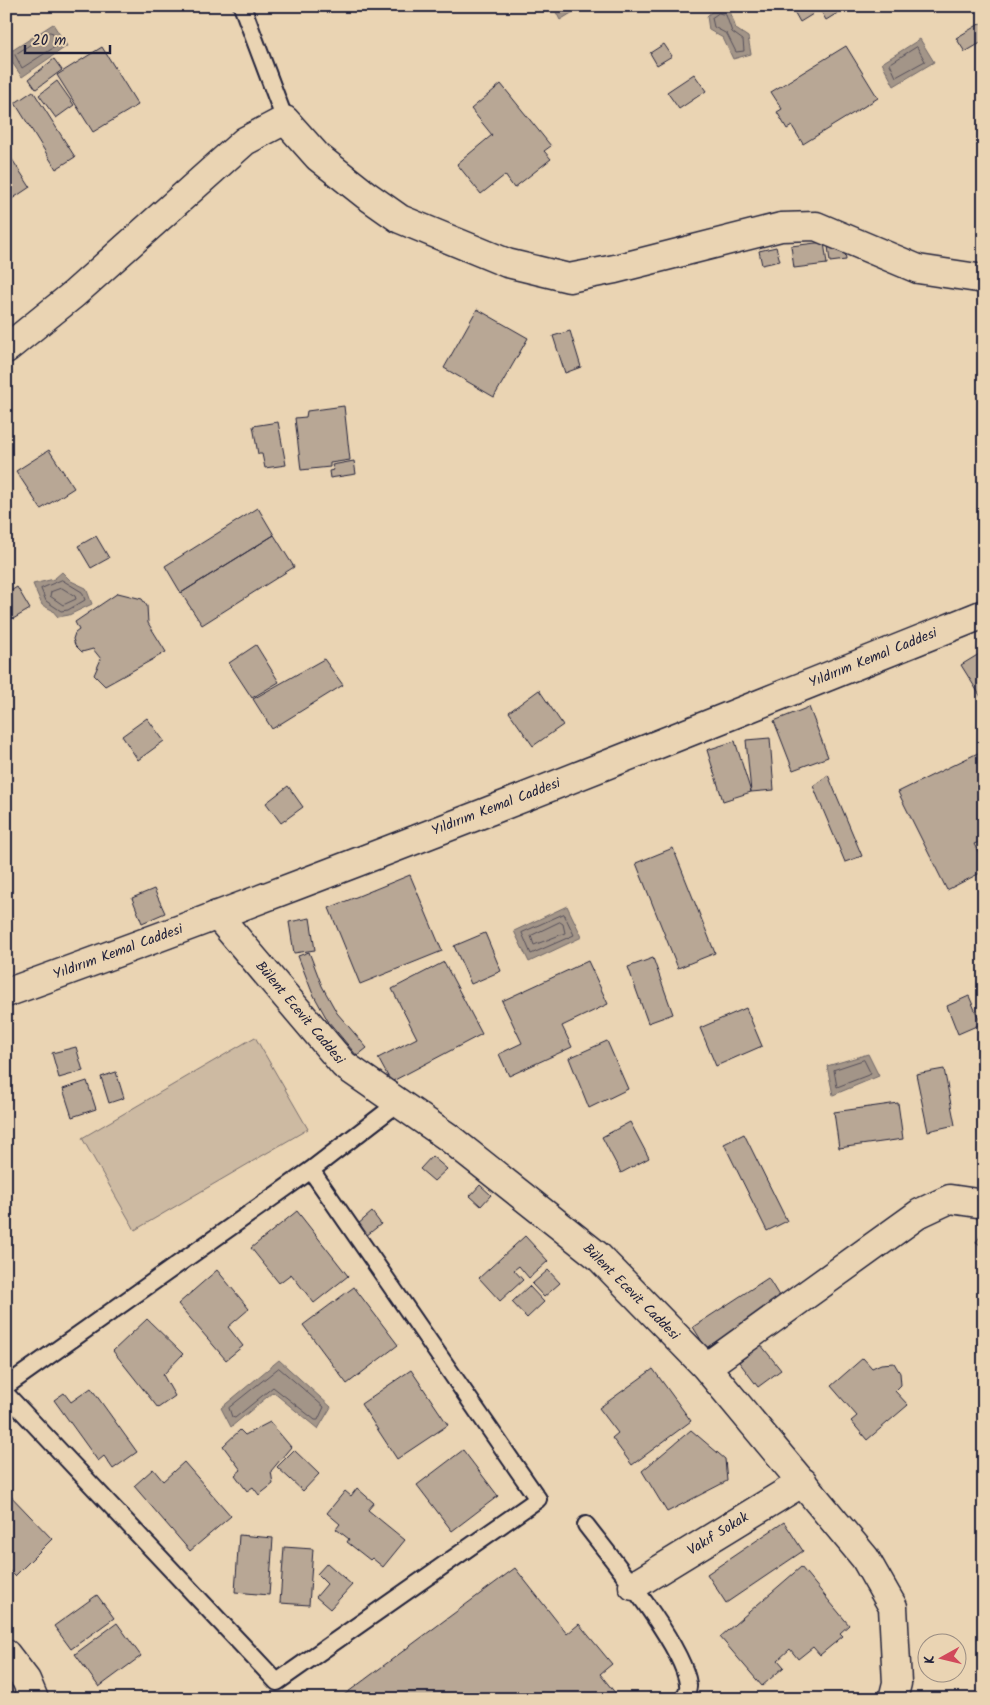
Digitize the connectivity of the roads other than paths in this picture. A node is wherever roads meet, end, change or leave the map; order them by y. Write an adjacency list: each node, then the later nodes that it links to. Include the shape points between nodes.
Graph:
1 (242, 6): 2 (lane)
2 (284, 120): 3 (street, via 318,157 400,219 507,263 569,278 781,227 816,226 918,269); 4 (street, via 245,141 74,294)
3 (984, 279)
4 (6, 349)
5 (984, 614): 6 (street, Yıldırım Kemal Caddesi)
6 (217, 915): 7 (street, Yıldırım Kemal Caddesi); 8 (street, Bülent Ecevit Caddesi, via 344,1065)
7 (6, 993)
8 (398, 1103): 9 (lane); 11 (street, Bülent Ecevit Caddesi, via 448,1137 598,1256)
9 (311, 1170): 12 (lane); 13 (lane, via 538,1499 277,1682)
10 (984, 1204): 11 (street, via 950,1199 920,1213)
11 (706, 1367): 14 (street, Bülent Ecevit Caddesi)
12 (6, 1386)
13 (6, 1394)
14 (803, 1482): 16 (street, Vakıf Sokak); 20 (street, Bülent Ecevit Caddesi, via 865,1558 893,1607 897,1683)
15 (586, 1525): 16 (lane)
16 (632, 1586): 19 (lane, via 677,1653 688,1685)
17 (6, 1654): 18 (street, via 26,1680)
18 (34, 1699)
19 (684, 1699)
20 (893, 1699)

